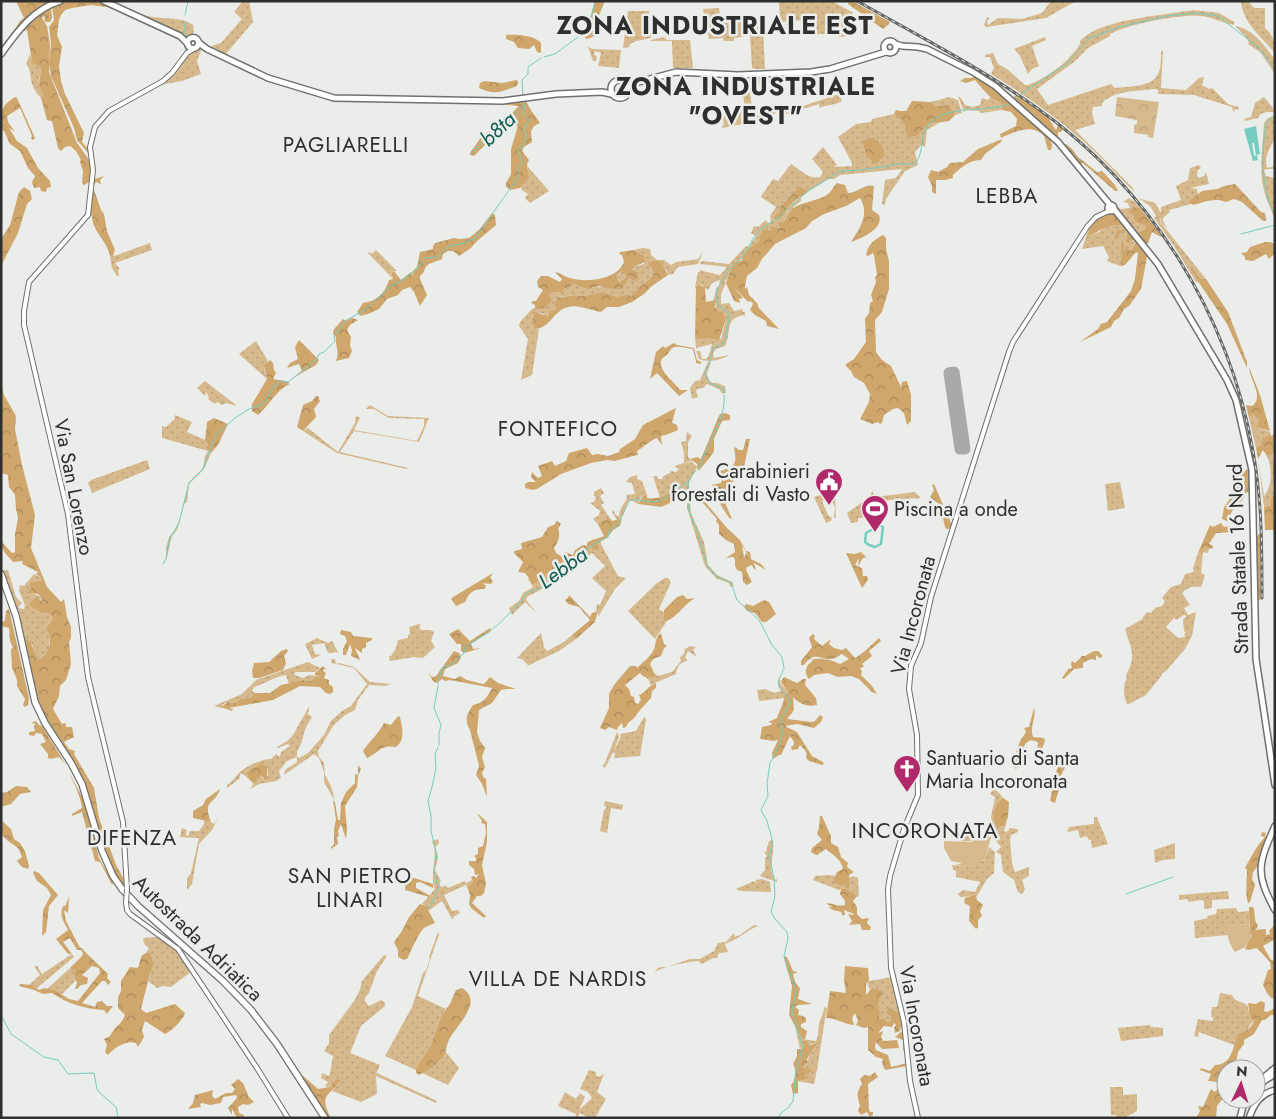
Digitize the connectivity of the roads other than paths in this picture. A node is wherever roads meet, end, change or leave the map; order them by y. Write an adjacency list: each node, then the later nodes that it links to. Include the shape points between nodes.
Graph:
1 (60, 1): 7 (main road, via 36,13)
2 (104, 1): 3 (main road)
3 (189, 43): 4 (main road); 4 (main road, via 196,39); 8 (main road)
4 (197, 46): 8 (main road); 12 (main road, via 268,78 329,97 498,101)
5 (895, 47): 6 (main road, via 891,53); 6 (main road, via 892,41 888,41 884,43); 13 (main road, Strada Statale 16 Nord, via 921,47 986,80 1059,143)
6 (883, 51): 10 (main road, via 869,58 819,71 738,75 676,72)
7 (1, 54)
8 (186, 54): 20 (main road, Via San Lorenzo, bridge, via 163,81 103,116 92,134 90,147 93,170 88,215 29,282 23,320 68,514 88,677 123,822 127,910 175,946)
9 (626, 82): 10 (main road); 11 (main road); 12 (main road, via 613,82)
10 (635, 83): 11 (main road)
11 (629, 90): 12 (main road, via 622,98 616,98)
12 (611, 91)
13 (1110, 209): 16 (main road, Strada Statale 16 Nord, via 1120,216 1158,264 1236,400 1253,476 1256,659); 22 (main road, Via Incoronata, via 1094,219 1084,232 1013,342 931,597 921,643 911,666 909,689 917,735 918,795 904,829 888,888 890,968 904,1018 910,1081)
14 (1, 574): 21 (highway, Autostrada Adriatica, via 16,616 35,702 82,784 103,855 115,879 138,906 251,1010 281,1049)
15 (1, 581): 21 (highway, Autostrada Adriatica, via 13,616 33,702 42,724 80,784 111,877 136,908 249,1012)
16 (1275, 785)
17 (1275, 826): 18 (main road, via 1262,854 1260,868 1264,889)
18 (1275, 910)
19 (1275, 1088): 23 (main road, via 1260,1097)
20 (288, 1118)
21 (324, 1118)
22 (918, 1118)
23 (1248, 1118)

